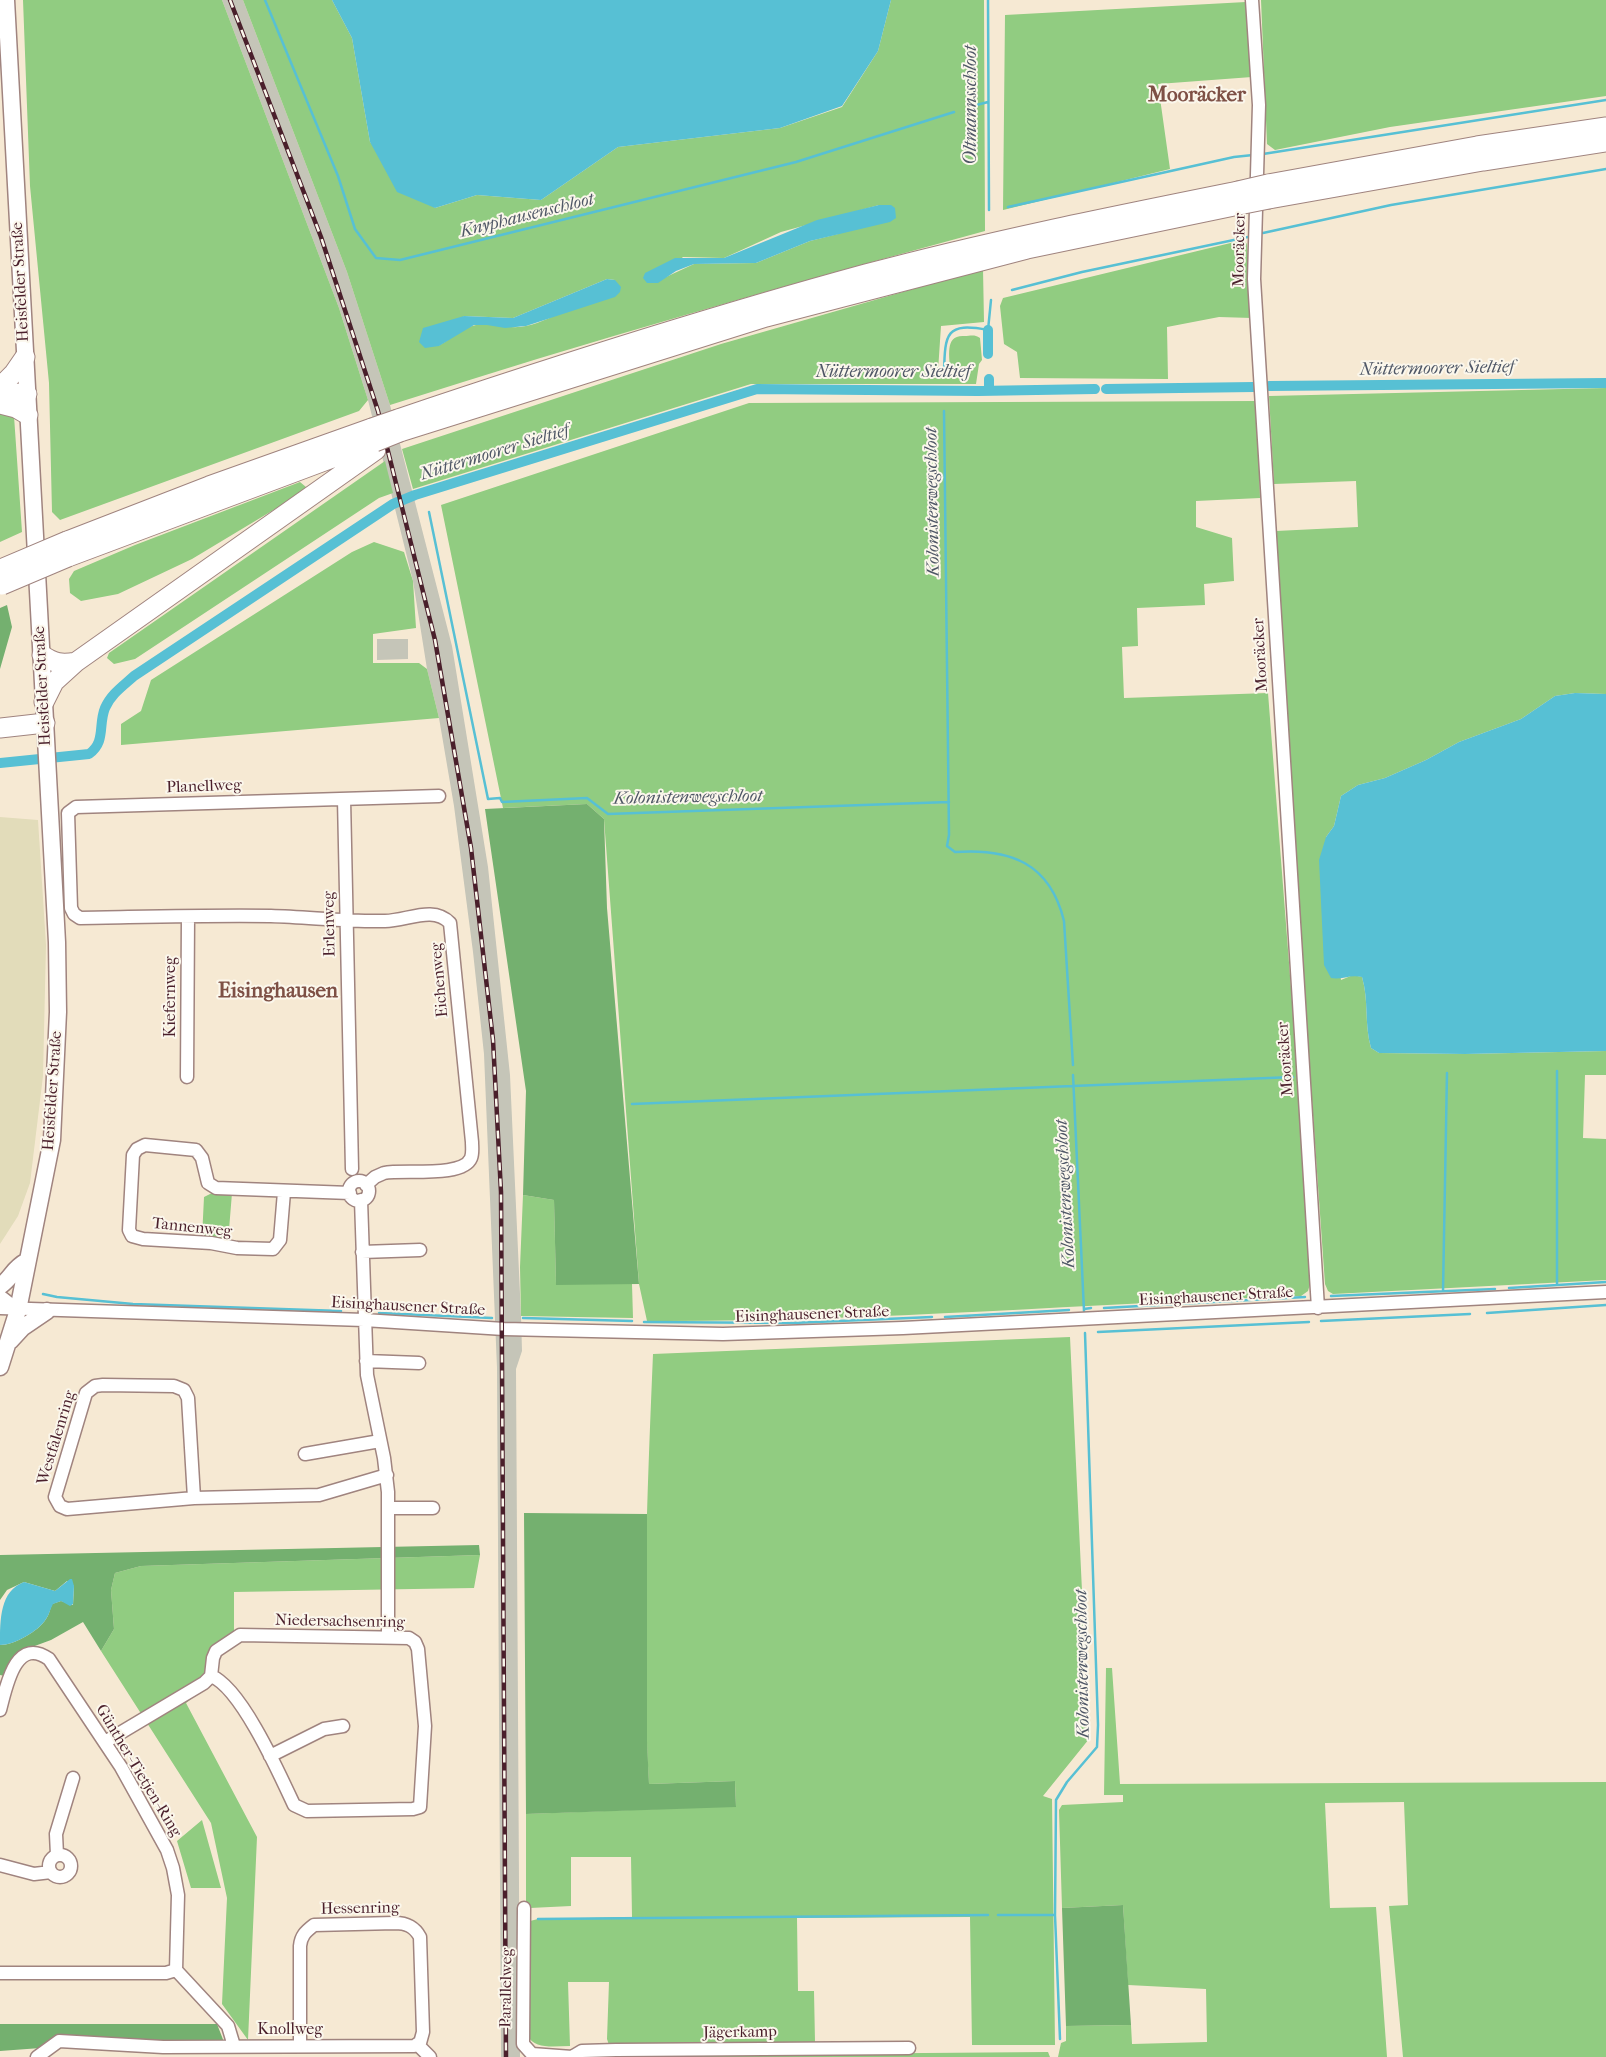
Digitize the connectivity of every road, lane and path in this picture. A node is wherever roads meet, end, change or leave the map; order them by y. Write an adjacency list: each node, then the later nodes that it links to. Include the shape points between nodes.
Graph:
1 (6, 0): 3 (main road, Heisfelder Straße)
2 (1252, 0): 36 (street, Mooräcker, via 1259,105 1254,278)
3 (5, 54): 7 (main road, Heisfelder Straße)
4 (1606, 126): 6 (highway, via 1477,146)
5 (1606, 142): 6 (highway)
6 (1269, 192): 13 (highway, bridge, via 814,304)
7 (25, 357): 8 (highway); 10 (main road, Heisfelder Straße)
8 (0, 387)
9 (0, 392): 10 (highway)
10 (27, 394): 12 (main road, Heisfelder Straße)
11 (0, 404): 12 (highway)
12 (28, 415): 15 (main road, Heisfelder Straße)
13 (385, 435): 14 (highway, bridge, via 209,486); 16 (highway)
14 (1, 577)
15 (42, 654): 16 (highway, via 53,663); 17 (main road, Heisfelder Straße)
16 (76, 662): 17 (highway, via 54,682)
17 (44, 702): 18 (main road, Heisfelder Straße)
18 (45, 723): 19 (highway); 31 (main road, Heisfelder Straße, via 57,942 56,1083 52,1140)
19 (0, 728)
20 (439, 796): 21 (street, Planellweg)
21 (344, 799): 22 (street, Planellweg, via 72,808 68,816); 24 (street, Erlenweg)
22 (71, 908): 23 (street, Eichenweg, via 80,918)
23 (188, 917): 24 (street, Eichenweg, via 273,916); 25 (street, Kiefernweg)
24 (346, 922): 26 (street, Erlenweg); 28 (street, Eichenweg, via 390,921 429,914 444,917 450,923 472,1142 470,1159 458,1169 389,1172 375,1177 366,1185 368,1194)
25 (187, 1077)
26 (352, 1169)
27 (284, 1192): 27 (street, Tannenweg, via 216,1188 208,1183 202,1158 196,1150 145,1145 137,1148 132,1159 129,1230 132,1236 143,1239 270,1250 280,1240); 28 (street, Tannenweg)
28 (355, 1197): 30 (street)
29 (420, 1250): 30 (street)
30 (362, 1252): 39 (street)
31 (27, 1261): 32 (main road, via 16,1267); 37 (main road, Heisfelder Straße)
32 (0, 1286)
33 (1606, 1292): 36 (street, Eisinghausener Straße)
34 (0, 1296): 37 (street)
35 (0, 1308): 37 (street, Eisinghausener Straße)
36 (1318, 1308): 39 (street, Eisinghausener Straße, via 723,1334 504,1328)
37 (18, 1310): 38 (street, Eisinghausener Straße); 40 (main road, Heisfelder Straße)
38 (47, 1311): 39 (street, Eisinghausener Straße); 40 (main road, via 22,1328)
39 (364, 1320): 41 (street)
40 (7, 1344): 43 (main road, Heisfelder Straße)
41 (366, 1361): 42 (street); 44 (street)
42 (419, 1363)
43 (0, 1367)
44 (380, 1441): 45 (street); 46 (street)
45 (305, 1454)
46 (387, 1475): 47 (street, Westfalenring, via 319,1495); 48 (street)
47 (194, 1498): 47 (street, Westfalenring, via 75,1510 60,1506 56,1491 86,1393 95,1386 103,1385 174,1386 184,1390 188,1398)
48 (389, 1508): 49 (street); 50 (street)
49 (433, 1508)
50 (388, 1638): 51 (street, Niedersachsenring, via 240,1635 216,1651); 56 (street, Niedersachsenring, via 412,1640 421,1662 425,1726 420,1807 303,1811 294,1805)
51 (211, 1676): 55 (street); 56 (street, Niedersachsenring, via 224,1684 243,1709)
52 (3, 1685): 53 (street, Günther-Tietjen-Ring); 55 (street, Günther-Tietjen-Ring, via 21,1658 35,1653 44,1656 53,1663)
53 (0, 1710)
54 (343, 1726): 56 (street, via 324,1729)
55 (105, 1742): 62 (street, Günther-Tietjen-Ring, via 162,1839 173,1868 178,1895)
56 (270, 1756)
57 (73, 1778): 58 (street, via 56,1834)
58 (57, 1855): 60 (street, via 49,1864); 60 (street, via 67,1857 70,1869 63,1876)
59 (0, 1864): 60 (street, via 34,1874)
60 (51, 1872)
61 (524, 1908): 74 (street, Parallelweg, via 523,2044 532,2054)
62 (176, 1970): 63 (street); 66 (street, via 228,2026)
63 (0, 1973)
64 (419, 2044): 65 (street, Hessenring, via 423,2032 420,1936 406,1923 395,1923 314,1926 301,1938); 70 (street, Knollweg); 73 (street)
65 (300, 2045): 69 (street, Knollweg); 70 (street, Knollweg)
66 (234, 2046): 67 (street, Knollweg); 69 (street, Knollweg)
67 (163, 2047): 71 (street, Knollweg, via 59,2041); 72 (street)
68 (910, 2048): 74 (street, Jägerkamp, via 616,2050 582,2051)
69 (251, 2052)
70 (389, 2052)
71 (36, 2057)
72 (153, 2057)
73 (430, 2057)
74 (572, 2057)

